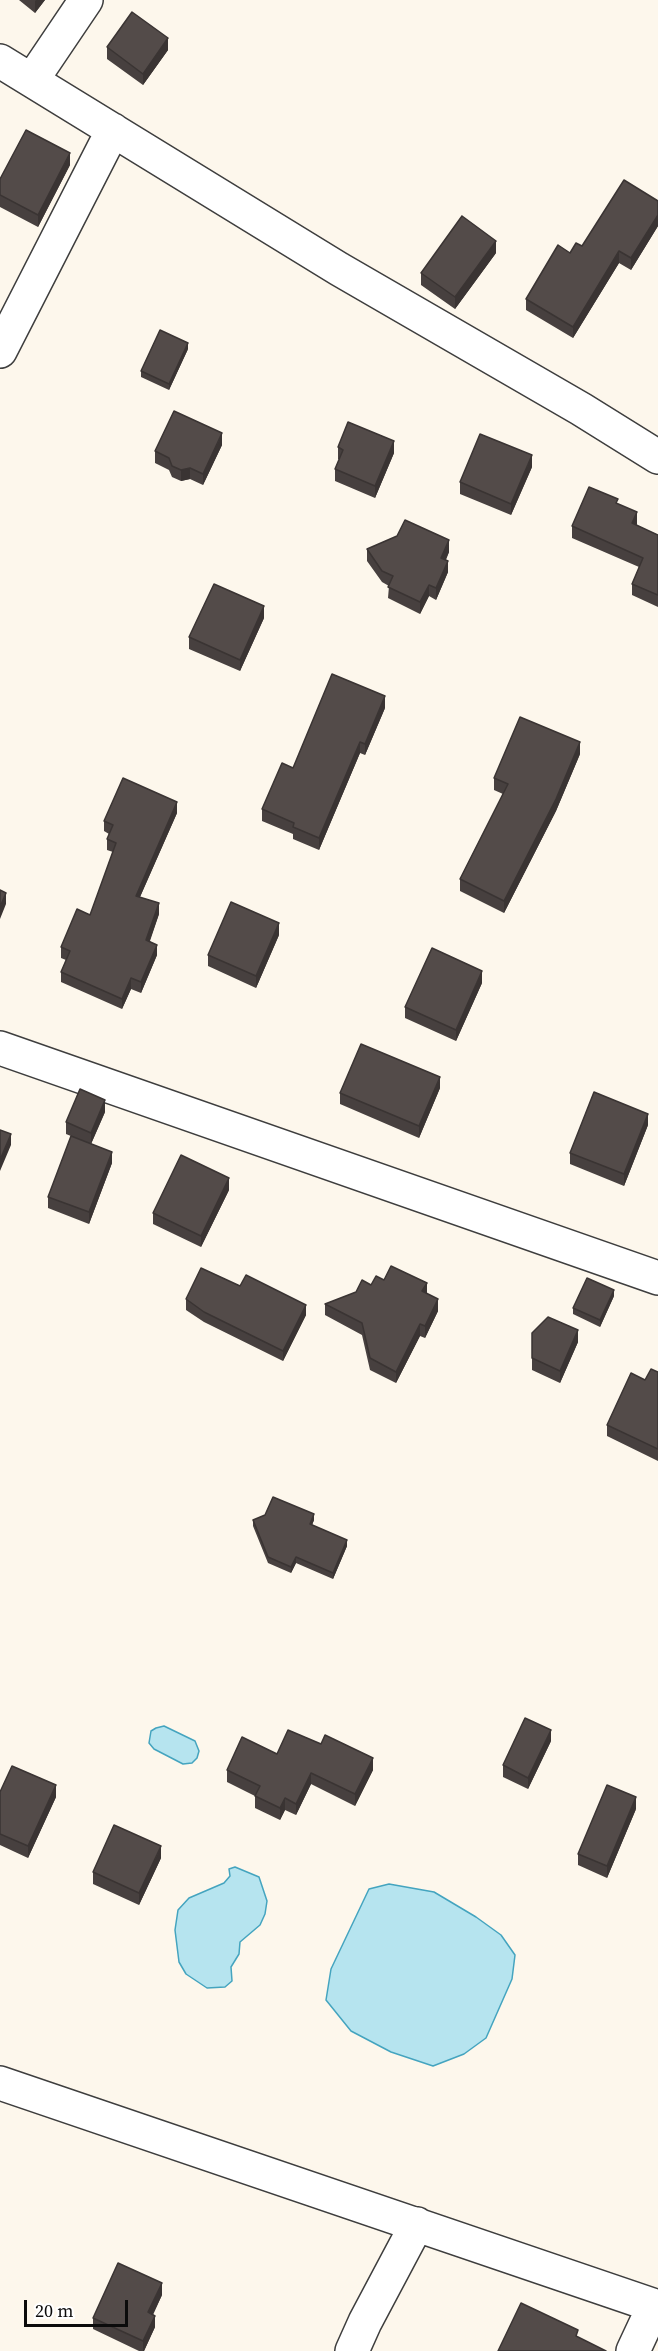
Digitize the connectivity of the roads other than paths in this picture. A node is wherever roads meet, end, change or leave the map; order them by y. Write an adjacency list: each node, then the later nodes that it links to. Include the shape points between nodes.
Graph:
1 (86, 0): 3 (street)
2 (0, 61): 3 (street)
3 (32, 80): 4 (street)
4 (112, 130): 5 (street); 6 (street)
5 (0, 351)
6 (658, 457)
7 (0, 1048): 8 (street)
8 (658, 1278)
9 (0, 2083): 10 (street)
10 (417, 2224): 11 (street); 12 (street)
11 (656, 2306): 13 (street)
12 (352, 2351)
13 (633, 2351)

